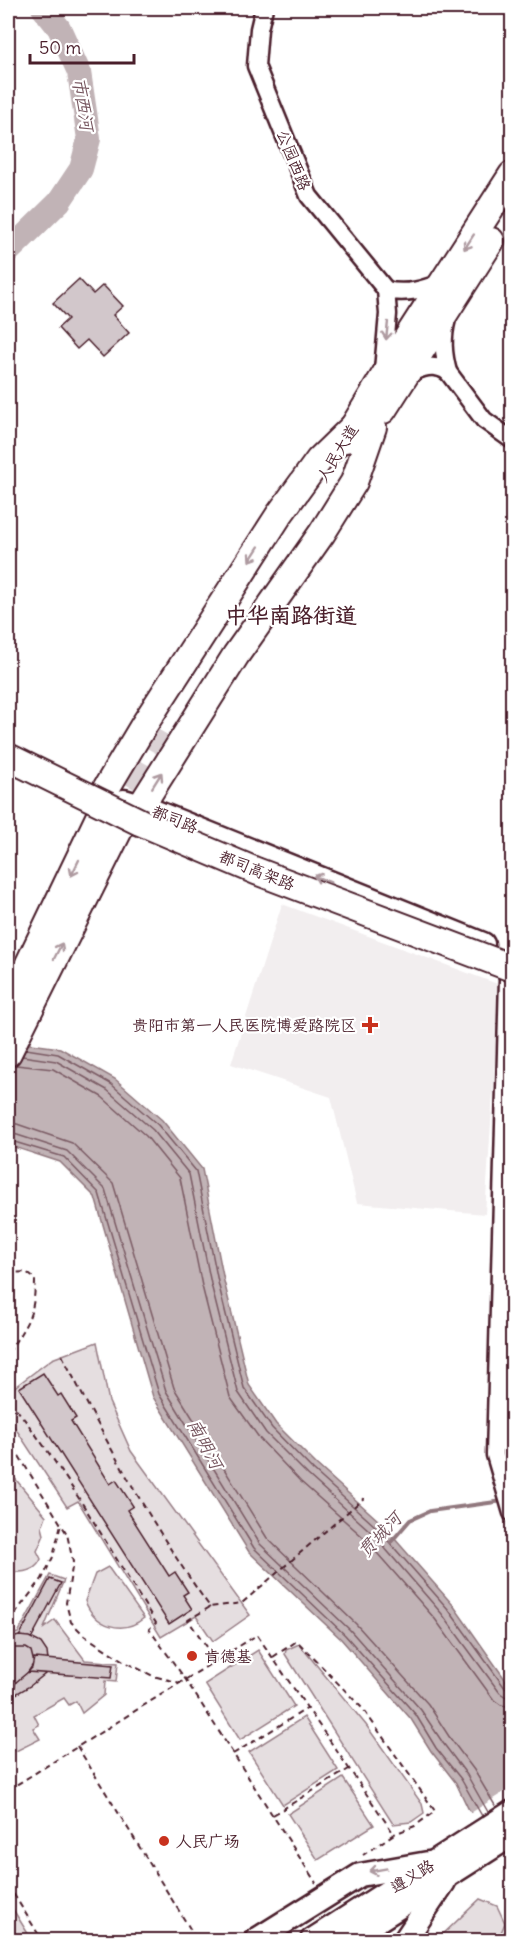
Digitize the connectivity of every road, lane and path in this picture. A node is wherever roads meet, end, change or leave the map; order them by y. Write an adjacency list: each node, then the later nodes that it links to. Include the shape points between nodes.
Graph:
1 (264, 8): 4 (street, 公园西路, via 256,66 309,196)
2 (513, 175): 5 (main road, 人民大道, one-way to 5)
3 (513, 206): 5 (main road, 人民大道)
4 (386, 290): 5 (street); 7 (street, one-way to 7)
5 (447, 293): 6 (street, via 443,352); 7 (main road, 人民大道)
6 (448, 372): 7 (street, via 433,366); 9 (street, via 484,420)
7 (394, 378): 8 (main road, 人民大道)
8 (363, 426): 10 (main road, 人民大道); 14 (main road, one-way to 8, via 236,655 354,482); 15 (main road, one-way to 15, via 319,460 279,515 144,725)
9 (513, 440)
10 (161, 731)
11 (8, 744): 15 (main road, 都司路)
12 (8, 757): 16 (main road, 都司高架路, bridge, via 140,822 256,871)
13 (8, 769): 15 (main road, 都司路)
14 (141, 806): 15 (main road); 15 (main road, 都司路, via 125,802); 16 (main road, 都司路, one-way to 14)
15 (109, 811): 16 (main road, 都司路, via 252,881); 17 (main road)
16 (510, 967): 25 (street, via 495,1455)
17 (17, 1002): 18 (main road)
18 (8, 1053)
19 (8, 1271): 20 (path, via 26,1272 35,1279 35,1300 31,1317)
20 (8, 1353)
21 (62, 1355): 27 (path, via 126,1476 174,1557)
22 (8, 1402): 31 (path, via 44,1443 81,1499 156,1623 149,1629)
23 (8, 1438): 26 (path)
24 (364, 1497): 27 (path, via 242,1603)
25 (513, 1513)
26 (61, 1524): 28 (path, via 53,1557 42,1579); 32 (path, via 73,1562 66,1603 71,1622 125,1662 153,1676)
27 (210, 1607): 30 (path, via 188,1620)
28 (8, 1622)
29 (273, 1657): 30 (path, via 257,1635); 33 (path); 40 (path, via 297,1641 363,1708 412,1776 435,1811 415,1826)
30 (217, 1661): 31 (path)
31 (186, 1680): 32 (path); 35 (path)
32 (181, 1683): 34 (path)
33 (308, 1708): 35 (path); 36 (path)
34 (77, 1746): 37 (path); 50 (path)
35 (233, 1754): 39 (path)
36 (349, 1769): 39 (path); 40 (path)
37 (8, 1790)
38 (513, 1812): 42 (main road, 遵义路)
39 (273, 1815): 45 (path, via 318,1885)
40 (394, 1834): 43 (path)
41 (513, 1835): 42 (main road, 遵义路)
42 (482, 1843): 44 (main road, 遵义路)
43 (358, 1858)
44 (442, 1869): 51 (main road, one-way to 51, via 360,1875); 52 (main road, 遵义路); 53 (main road, 遵义路); 54 (main road)
45 (322, 1882)
46 (8, 1885): 47 (path)
47 (12, 1893): 48 (path); 49 (path)
48 (8, 1896)
49 (42, 1941)
50 (197, 1941)
51 (256, 1941)
52 (312, 1941)
53 (347, 1941)
54 (405, 1941)

